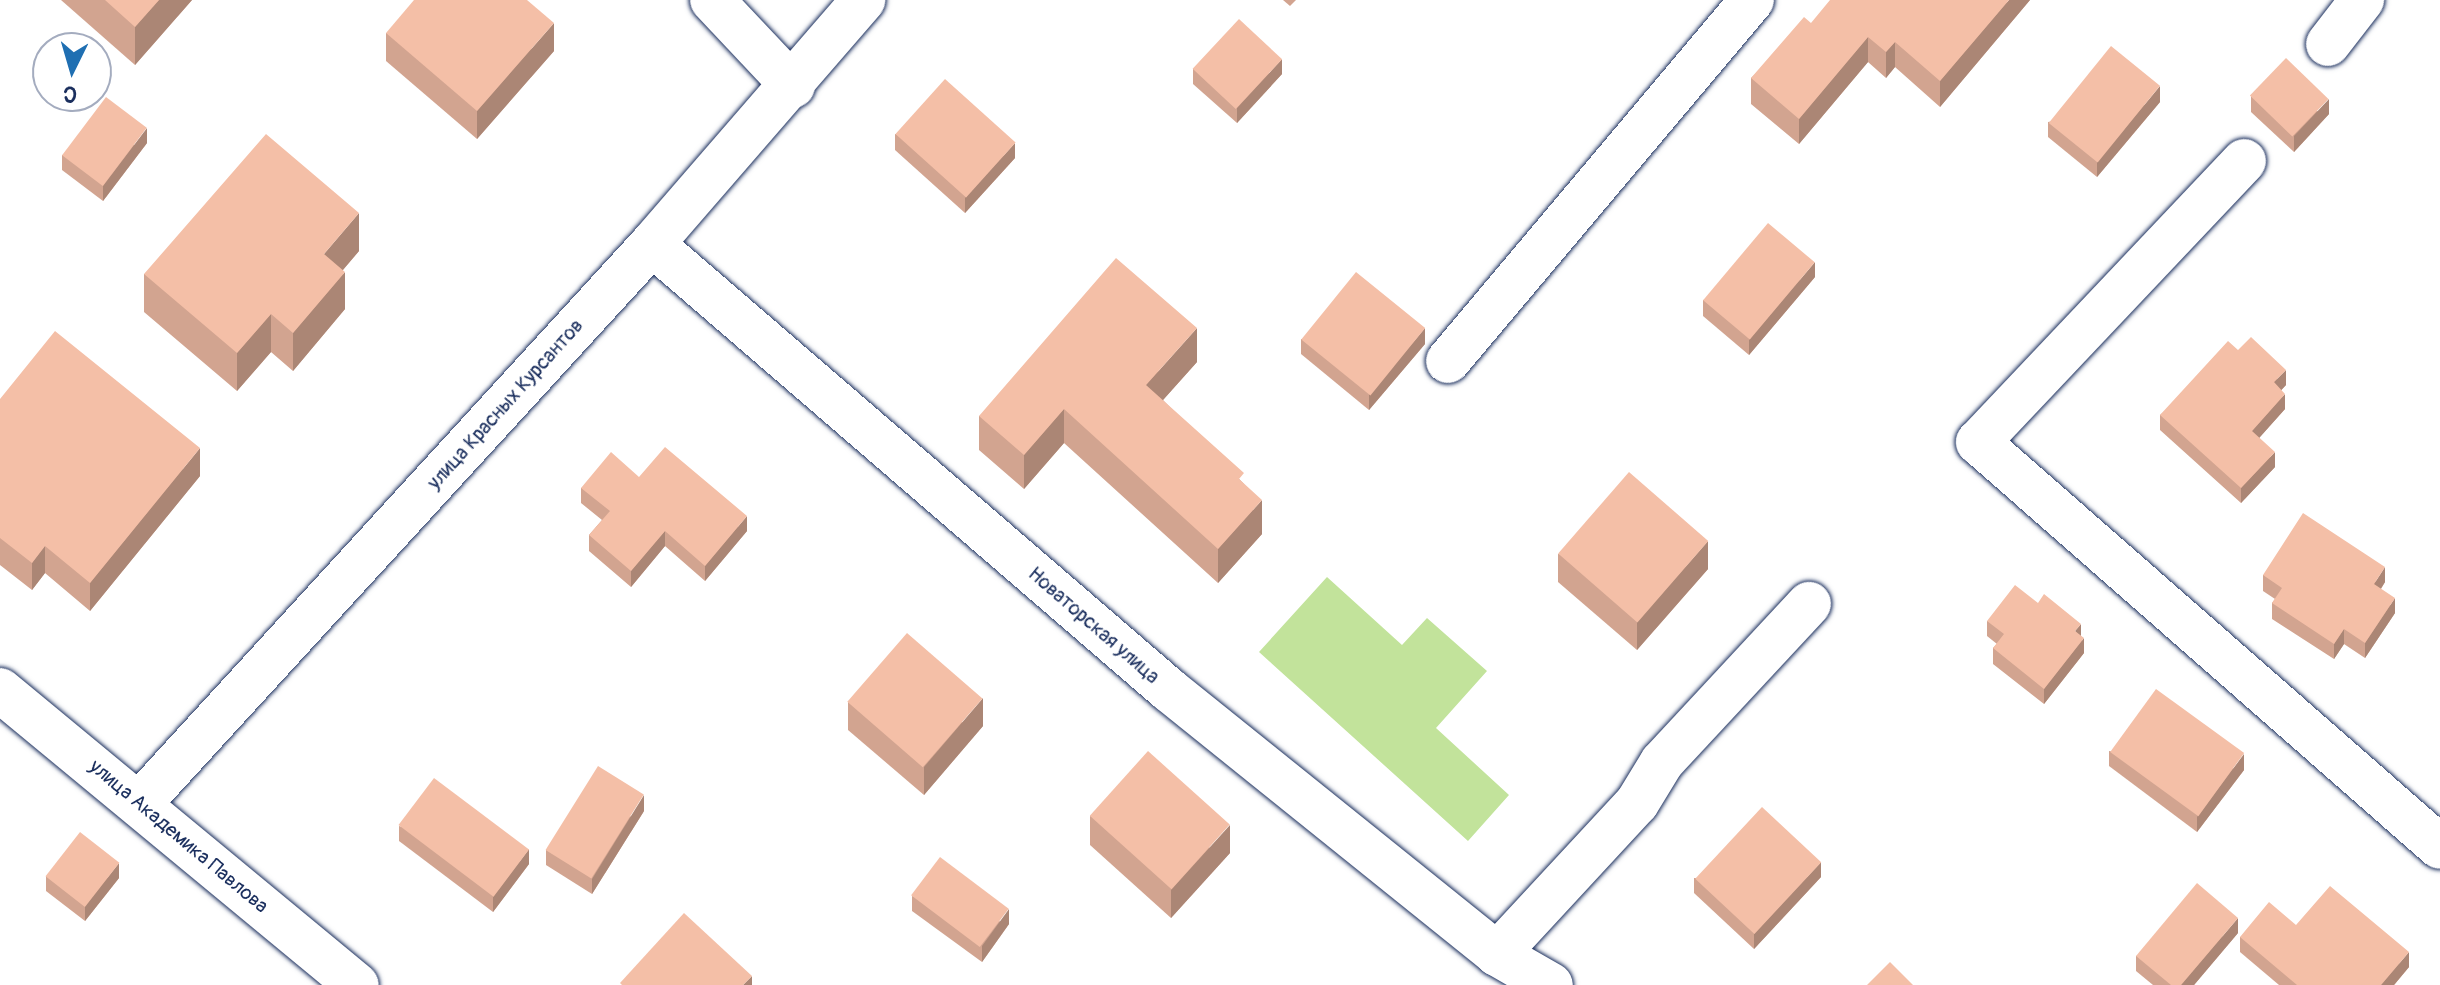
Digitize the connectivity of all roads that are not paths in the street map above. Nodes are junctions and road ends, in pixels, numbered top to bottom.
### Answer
1 (712, 0) edge
2 (863, 0) edge
3 (1752, 0) edge
4 (2362, 0) edge
5 (2328, 44) dead end
6 (793, 86) junction
7 (2244, 161) dead end
8 (652, 244) junction
9 (1448, 361) dead end
10 (1809, 604) dead end
11 (0, 690) edge
12 (140, 803) junction
13 (2440, 847) edge
14 (1497, 954) junction
15 (357, 985) edge
16 (1551, 985) edge

1 - 6 street
2 - 6 street, улица Красных Курсантов
3 - 9 street
4 - 5 street
6 - 8 street, улица Красных Курсантов
7 - 13 street
8 - 12 street, улица Красных Курсантов
8 - 14 street, Новаторская улица
10 - 14 street
11 - 12 street, улица Академика Павлова
12 - 15 street, улица Академика Павлова
14 - 16 street, Новаторская улица

